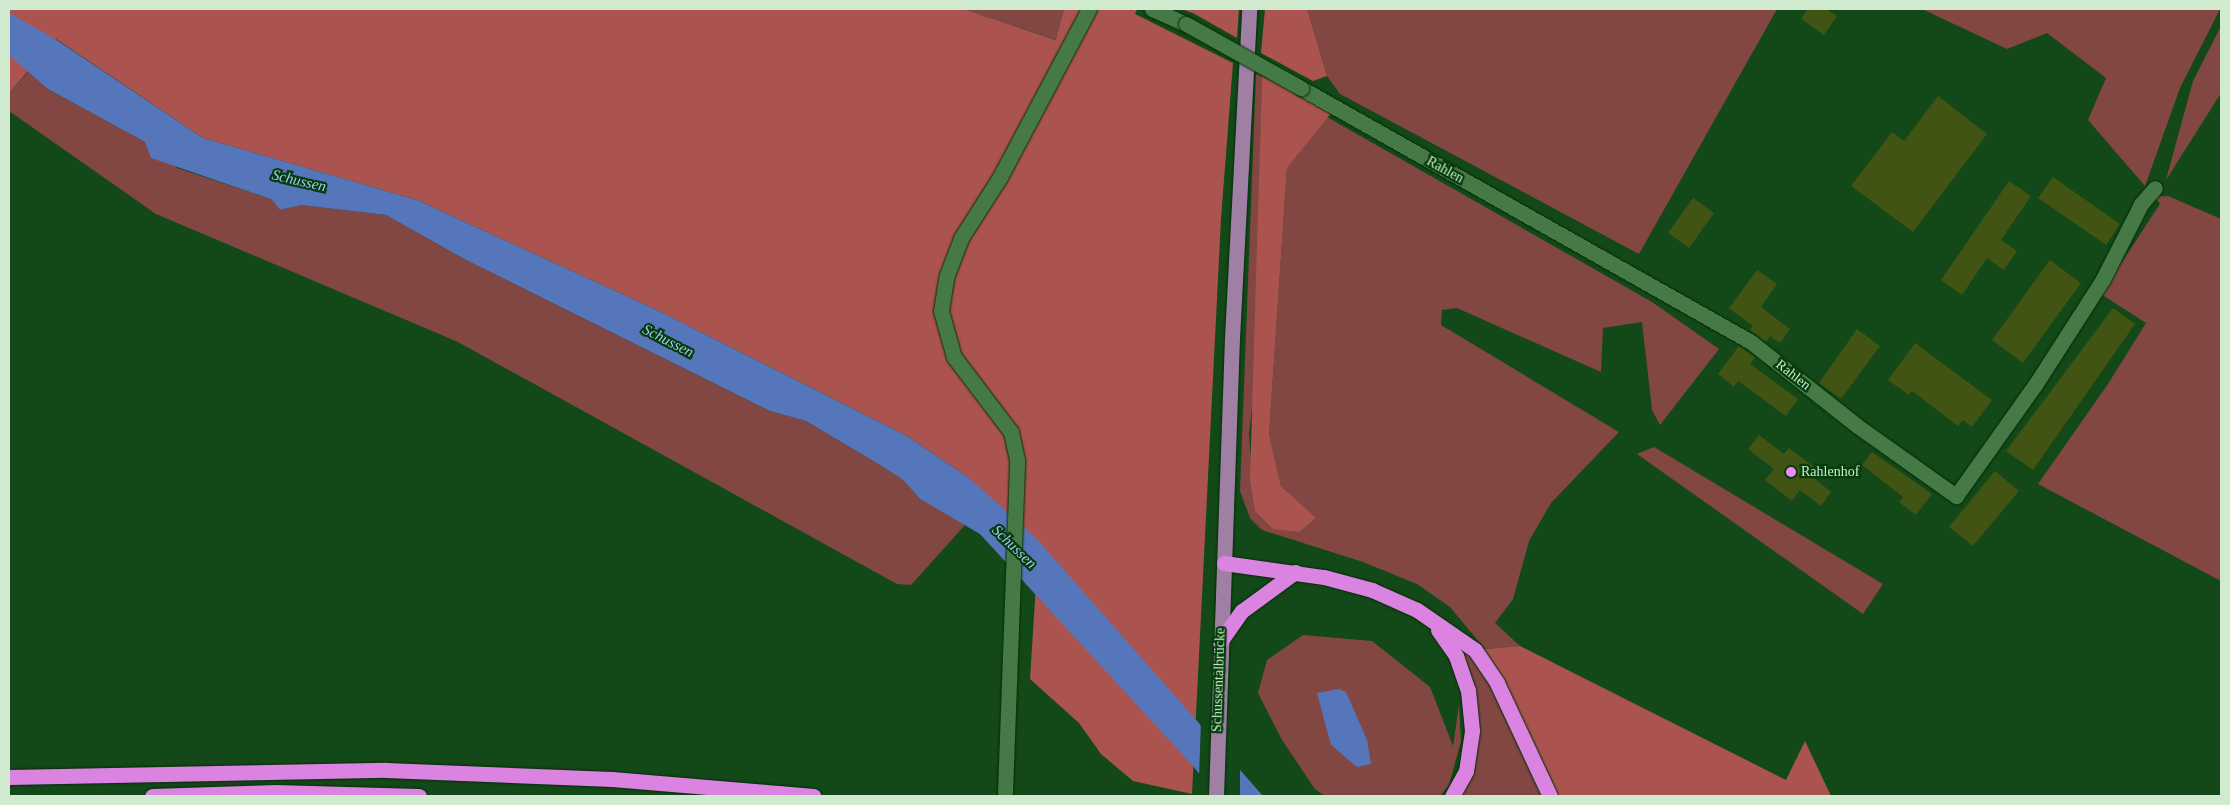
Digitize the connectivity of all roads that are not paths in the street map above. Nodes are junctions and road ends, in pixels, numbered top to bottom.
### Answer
1 (1089, 9) edge
2 (1152, 9) edge
3 (1250, 9) edge
4 (2156, 188) dead end
5 (1224, 563) junction
6 (1295, 572) junction
7 (1432, 621) junction
8 (1220, 642) junction
9 (9, 777) edge
10 (1005, 792) dead end
11 (152, 796) edge
12 (419, 796) edge
13 (812, 796) edge
14 (1216, 796) edge
15 (1452, 796) edge
16 (1550, 796) edge

1 - 10 street
2 - 4 street, Rahlen, bridge
3 - 5 main road, Schussentalbrücke
5 - 6 highway
5 - 8 main road, Schussentalbrücke
6 - 7 highway
6 - 8 highway
7 - 15 highway
7 - 16 highway
8 - 14 main road, Schussentalbrücke
9 - 13 highway
11 - 12 highway

